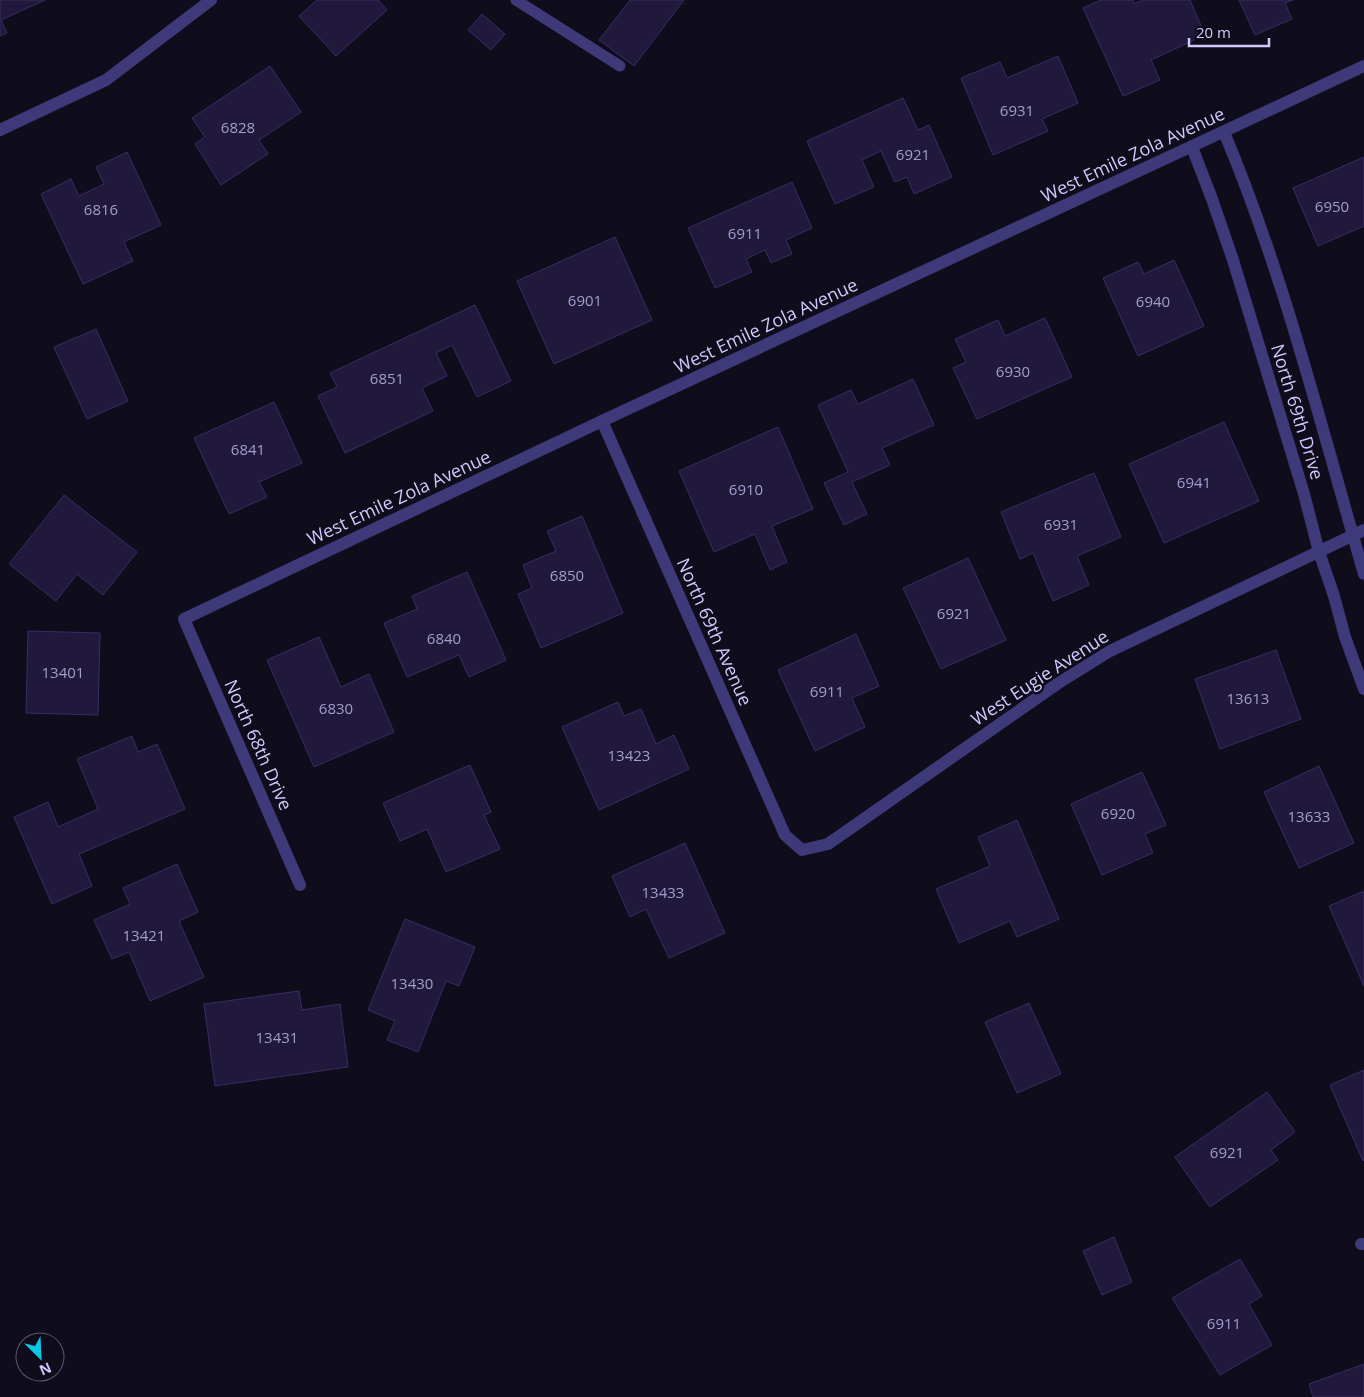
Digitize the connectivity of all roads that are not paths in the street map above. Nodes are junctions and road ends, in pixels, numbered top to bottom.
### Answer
1 (211, 0) edge
2 (516, 0) edge
3 (620, 66) dead end
4 (1364, 66) edge
5 (0, 130) edge
6 (1224, 132) junction
7 (1192, 147) junction
8 (602, 421) junction
9 (1358, 532) edge
10 (1319, 552) junction
11 (1364, 574) edge
12 (184, 619) joint
13 (1364, 689) edge
14 (802, 850) joint
15 (300, 884) dead end

1 - 5 street
2 - 3 lane
4 - 6 street, West Emile Zola Avenue
6 - 7 street, West Emile Zola Avenue
6 - 9 street, North 69th Drive
7 - 8 street, West Emile Zola Avenue
7 - 10 street, North 69th Drive
8 - 12 street, West Emile Zola Avenue
8 - 14 street, North 69th Avenue
9 - 10 street, West Eugie Avenue
9 - 11 street, North 69th Drive
10 - 13 street, North 69th Drive
10 - 14 street, West Eugie Avenue
12 - 15 street, North 68th Drive

